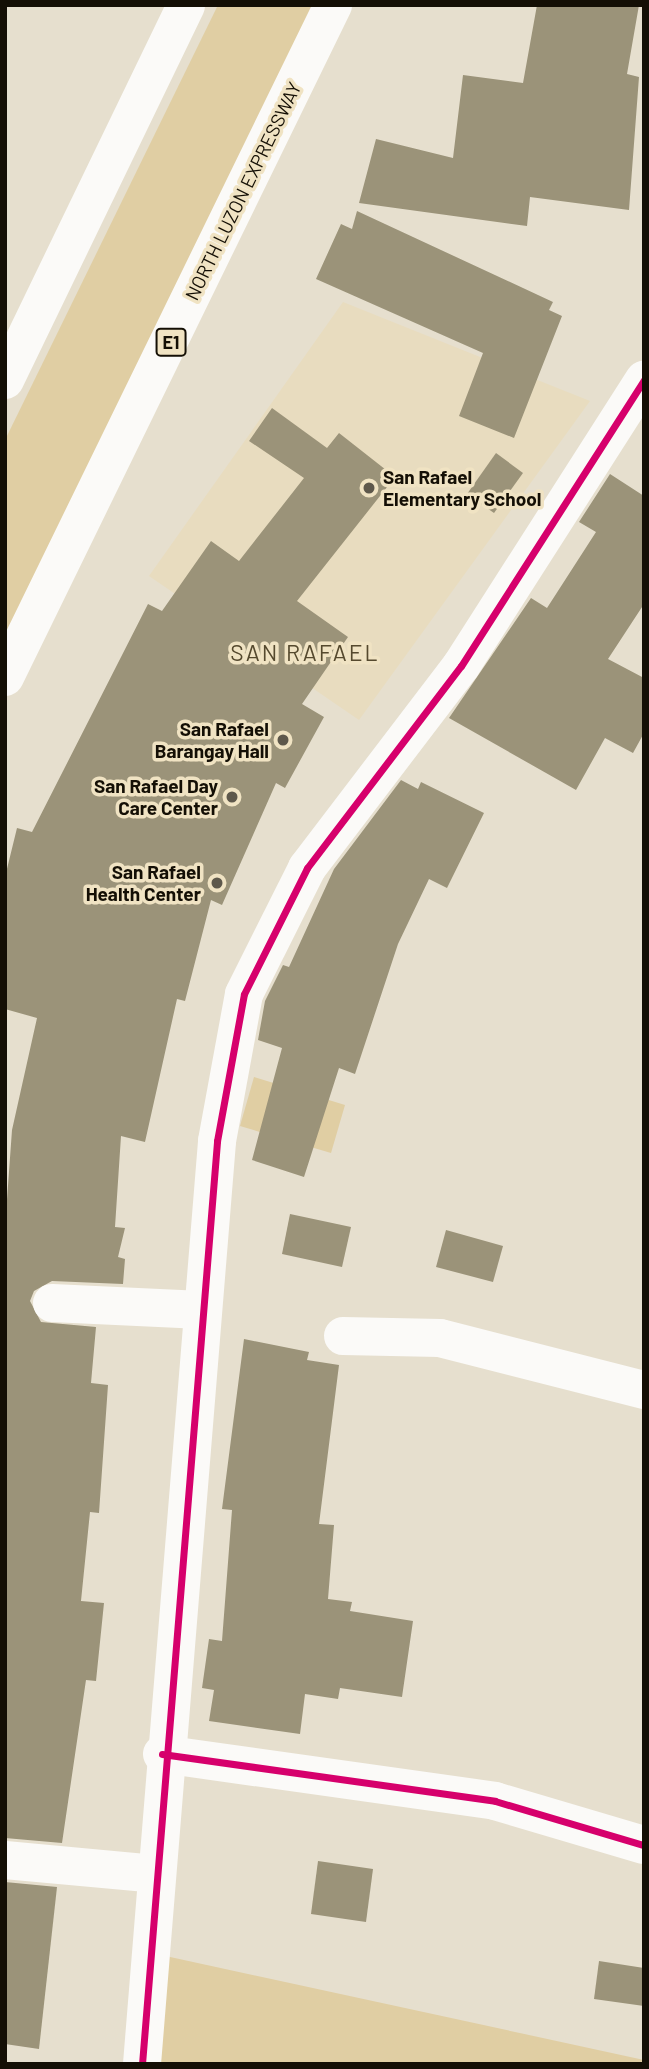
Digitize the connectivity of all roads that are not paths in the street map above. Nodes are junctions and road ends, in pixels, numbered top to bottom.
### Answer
1 (186, 5) edge
2 (333, 5) edge
3 (5, 380) edge
4 (644, 380) edge
5 (5, 677) edge
6 (52, 1303) dead end
7 (202, 1310) junction
8 (343, 1336) dead end
9 (644, 1390) edge
10 (162, 1754) junction
11 (644, 1845) edge
12 (5, 1860) edge
13 (155, 1874) junction
14 (138, 2063) edge

1 - 3 main road
2 - 5 main road, NORTH LUZON EXPRESSWAY / E1
4 - 7 main road
6 - 7 main road
7 - 10 main road
8 - 9 main road
10 - 11 main road
10 - 13 main road
12 - 13 main road
13 - 14 main road

